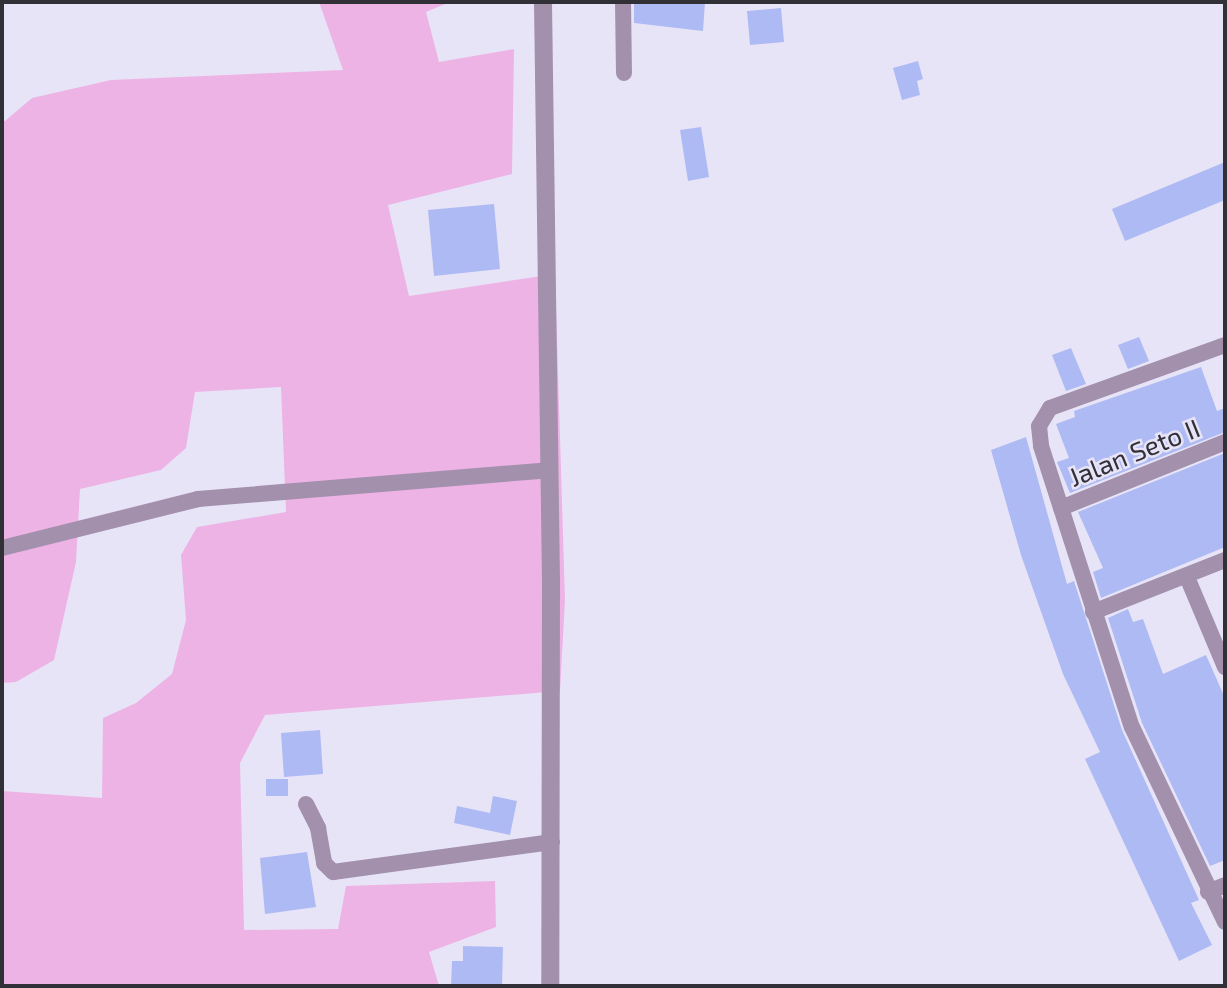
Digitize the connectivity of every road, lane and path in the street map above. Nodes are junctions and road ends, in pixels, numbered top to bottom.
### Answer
1 (543, 2) edge
2 (623, 2) edge
3 (624, 73) dead end
4 (1225, 345) edge
5 (1225, 442) edge
6 (549, 470) junction
7 (1061, 508) junction
8 (2, 548) edge
9 (1225, 561) edge
10 (1187, 577) junction
11 (1093, 612) junction
12 (1225, 667) edge
13 (306, 804) dead end
14 (552, 842) junction
15 (1225, 885) edge
16 (1208, 892) junction
17 (1225, 922) edge
18 (550, 986) edge

1 - 6 street
2 - 3 street
4 - 7 street
5 - 7 street, Jalan Seto II
6 - 8 street
6 - 14 street
7 - 11 street
9 - 10 street
10 - 11 street
10 - 12 street
11 - 16 street
13 - 14 street
14 - 18 street
15 - 16 street
16 - 17 street

